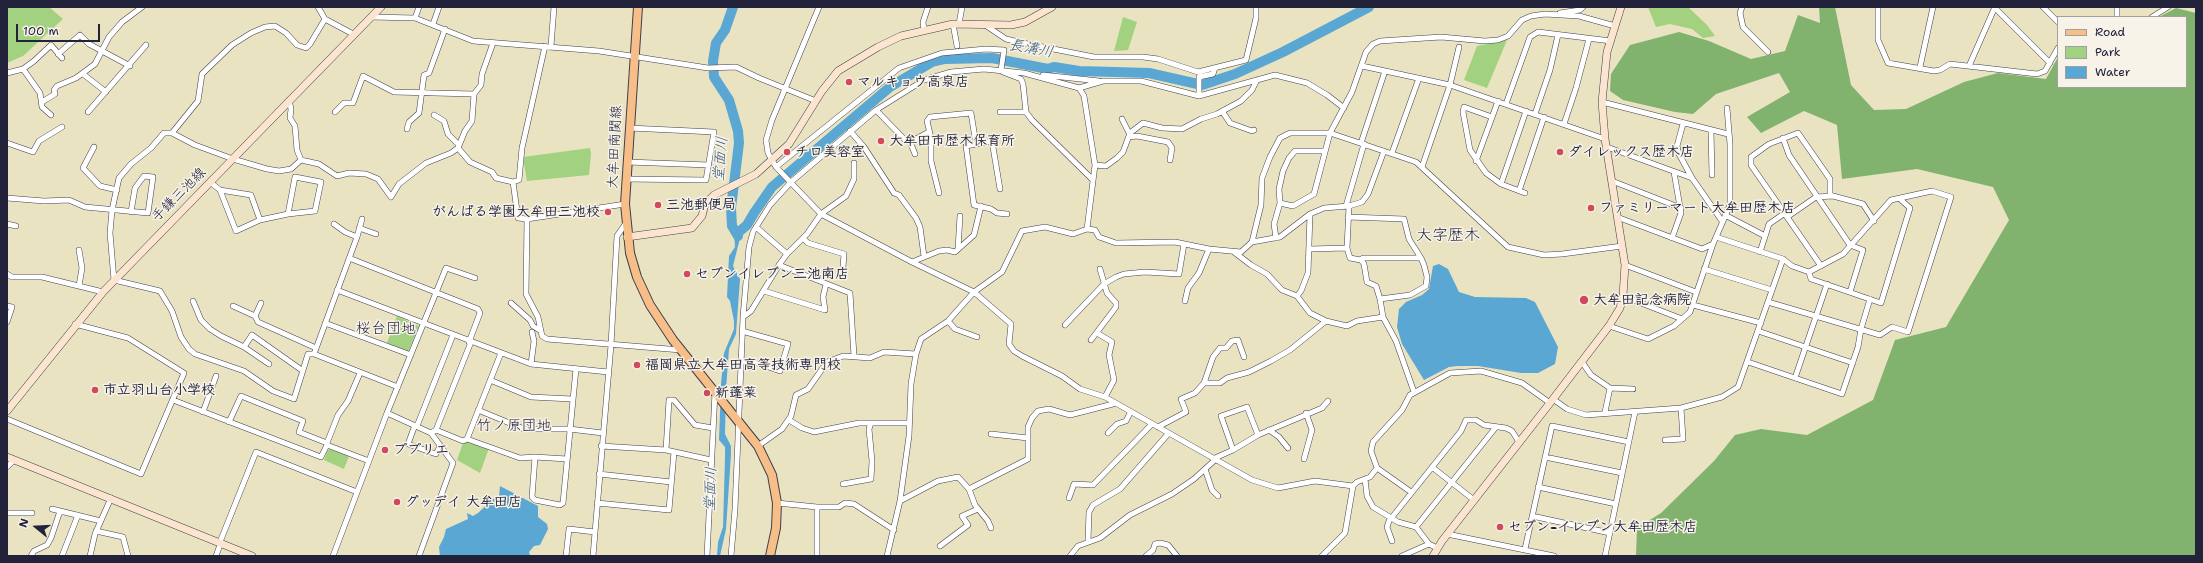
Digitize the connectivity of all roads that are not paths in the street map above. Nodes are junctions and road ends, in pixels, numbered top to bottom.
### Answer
1 (142, 7) edge
2 (318, 7) edge
3 (381, 7) edge
4 (419, 7) edge
5 (439, 7) edge
6 (554, 7) edge
7 (638, 7) edge
8 (819, 7) edge
9 (928, 7) edge
10 (962, 7) edge
11 (1052, 7) edge
12 (1256, 7) edge
13 (1621, 7) edge
14 (1742, 7) edge
15 (1878, 7) edge
16 (1933, 7) edge
17 (1995, 7) edge
18 (2043, 7) edge
19 (2168, 7) edge
20 (1581, 8) edge
21 (1546, 14) junction
22 (2154, 16) edge
23 (371, 17) junction
24 (415, 18) junction
25 (325, 20) junction
26 (2057, 21) edge
27 (433, 24) junction
28 (956, 24) junction
29 (985, 25) junction
30 (1615, 26) junction
31 (445, 29) junction
32 (924, 30) junction
33 (353, 34) junction
34 (1558, 35) junction
35 (1588, 39) junction
36 (1611, 41) junction
37 (493, 43) junction
38 (146, 45) dead end
39 (545, 46) junction
40 (551, 46) junction
41 (957, 46) dead end
42 (1459, 47) dead end
43 (2057, 50) edge
44 (101, 52) junction
45 (1768, 52) dead end
46 (634, 55) junction
47 (2050, 63) junction
48 (130, 66) junction
49 (1362, 66) junction
50 (1969, 66) junction
51 (1920, 67) junction
52 (1215, 68) junction
53 (23, 69) junction
54 (1001, 70) junction
55 (1386, 71) junction
56 (7, 73) edge
57 (1024, 73) junction
58 (83, 74) junction
59 (1419, 78) junction
60 (1257, 80) junction
61 (1103, 81) junction
62 (1450, 85) junction
63 (1079, 88) junction
64 (786, 89) junction
65 (106, 92) junction
66 (422, 94) junction
67 (474, 94) junction
68 (1199, 94) junction
69 (289, 100) junction
70 (816, 101) junction
71 (1498, 101) junction
72 (42, 102) junction
73 (1602, 102) junction
74 (1506, 104) junction
75 (1344, 108) junction
76 (1727, 108) dead end
77 (876, 110) junction
78 (1222, 111) junction
79 (1526, 111) junction
80 (88, 112) dead end
81 (336, 112) dead end
82 (1000, 112) dead end
83 (1026, 112) junction
84 (1535, 114) junction
85 (51, 115) dead end
86 (434, 115) dead end
87 (1492, 117) junction
88 (1544, 117) junction
89 (1122, 119) dead end
90 (1564, 124) junction
91 (1684, 124) junction
92 (62, 127) dead end
93 (629, 128) junction
94 (407, 129) dead end
95 (1254, 130) dead end
96 (850, 131) junction
97 (1711, 131) junction
98 (929, 132) junction
99 (172, 133) junction
100 (1330, 133) junction
101 (1728, 134) junction
102 (1130, 136) junction
103 (1783, 138) junction
104 (1605, 139) junction
105 (910, 142) junction
106 (7, 143) edge
107 (976, 144) junction
108 (1363, 144) junction
109 (459, 146) junction
110 (1607, 147) junction
111 (94, 148) dead end
112 (1325, 151) junction
113 (1384, 151) junction
114 (1392, 153) junction
115 (915, 154) dead end
116 (772, 158) junction
117 (233, 159) junction
118 (300, 160) junction
119 (1170, 160) dead end
120 (1476, 161) junction
121 (627, 162) junction
122 (854, 163) dead end
123 (709, 165) junction
124 (1095, 165) junction
125 (1422, 166) junction
126 (776, 167) junction
127 (1674, 172) junction
128 (1712, 176) dead end
129 (1692, 178) junction
130 (626, 179) junction
131 (1093, 180) junction
132 (1612, 181) junction
133 (210, 182) junction
134 (513, 182) junction
135 (791, 182) junction
136 (1501, 184) junction
137 (1000, 189) dead end
138 (117, 190) junction
139 (220, 190) junction
140 (1519, 191) junction
141 (939, 193) dead end
142 (1525, 193) dead end
143 (1830, 196) junction
144 (1816, 197) junction
145 (7, 198) edge
146 (1900, 199) junction
147 (1280, 203) junction
148 (625, 204) junction
149 (981, 206) junction
150 (1347, 206) junction
151 (1681, 208) junction
152 (112, 210) junction
153 (131, 212) junction
154 (288, 214) junction
155 (821, 214) junction
156 (1008, 214) dead end
157 (1310, 214) junction
158 (1725, 215) junction
159 (1786, 215) junction
160 (960, 216) dead end
161 (1348, 217) junction
162 (1617, 217) junction
163 (362, 219) dead end
164 (260, 220) junction
165 (527, 220) junction
166 (1874, 220) junction
167 (1722, 221) junction
168 (626, 223) junction
169 (7, 224) edge
170 (334, 224) dead end
171 (16, 226) dead end
172 (756, 227) junction
173 (359, 228) junction
174 (1087, 229) junction
175 (376, 234) dead end
176 (357, 236) junction
177 (1765, 236) junction
178 (627, 237) junction
179 (1716, 237) junction
180 (803, 238) junction
181 (1276, 238) junction
182 (1672, 238) junction
183 (1252, 242) junction
184 (1184, 244) junction
185 (1713, 244) junction
186 (1850, 245) junction
187 (1622, 246) junction
188 (1348, 248) junction
189 (958, 249) junction
190 (1209, 249) junction
191 (1310, 249) junction
192 (79, 250) dead end
193 (1232, 251) junction
194 (1760, 252) junction
195 (787, 254) junction
196 (924, 256) junction
197 (349, 258) junction
198 (1421, 258) junction
199 (1783, 259) junction
200 (1361, 260) junction
201 (912, 262) junction
202 (779, 265) junction
203 (1625, 265) junction
204 (1821, 266) junction
205 (842, 267) dead end
206 (1100, 269) dead end
207 (1704, 269) junction
208 (1809, 272) junction
209 (7, 274) edge
210 (475, 278) dead end
211 (114, 280) junction
212 (826, 284) junction
213 (1104, 284) junction
214 (1826, 284) junction
215 (79, 286) junction
216 (338, 290) junction
217 (1772, 290) junction
218 (764, 291) junction
219 (103, 292) junction
220 (974, 292) junction
221 (1696, 292) junction
222 (1850, 292) junction
223 (435, 293) junction
224 (1297, 296) junction
225 (1623, 296) junction
226 (1380, 299) junction
227 (1870, 299) junction
228 (1185, 300) dead end
229 (193, 301) dead end
230 (1768, 302) junction
231 (261, 303) dead end
232 (511, 304) dead end
233 (1693, 305) junction
234 (7, 306) edge
235 (233, 306) dead end
236 (1816, 315) junction
237 (255, 316) junction
238 (1383, 317) junction
239 (743, 318) junction
240 (1682, 319) junction
241 (948, 321) junction
242 (1326, 321) junction
243 (7, 322) edge
244 (325, 323) junction
245 (423, 323) junction
246 (1761, 323) junction
247 (75, 324) junction
248 (1065, 325) dead end
249 (1609, 326) junction
250 (1860, 329) junction
251 (1758, 330) junction
252 (541, 331) junction
253 (742, 331) junction
254 (532, 332) dead end
255 (1097, 333) junction
256 (453, 335) junction
257 (977, 337) dead end
258 (1091, 340) dead end
259 (470, 342) junction
260 (611, 346) junction
261 (244, 347) junction
262 (1806, 347) junction
263 (316, 348) junction
264 (682, 350) junction
265 (501, 353) junction
266 (314, 354) junction
267 (916, 354) junction
268 (410, 355) junction
269 (854, 356) junction
270 (1244, 357) dead end
271 (741, 361) junction
272 (1582, 362) junction
273 (1748, 362) junction
274 (1853, 363) junction
275 (269, 364) dead end
276 (531, 364) junction
277 (576, 369) junction
278 (303, 371) junction
279 (360, 372) junction
280 (608, 372) junction
281 (216, 376) dead end
282 (1795, 378) junction
283 (490, 380) junction
284 (1204, 383) junction
285 (398, 387) junction
286 (1610, 388) junction
287 (1633, 389) dead end
288 (716, 391) junction
289 (1414, 392) junction
290 (1105, 398) junction
291 (572, 399) junction
292 (173, 400) junction
293 (1328, 401) dead end
294 (1552, 401) junction
295 (1113, 404) junction
296 (1681, 408) junction
297 (478, 410) junction
298 (7, 411) edge
299 (203, 412) junction
300 (1604, 412) junction
301 (1635, 412) junction
302 (387, 413) junction
303 (1130, 413) junction
304 (1306, 413) junction
305 (7, 419) edge
306 (738, 419) junction
307 (789, 420) junction
308 (229, 422) junction
309 (871, 423) junction
310 (909, 423) junction
311 (1152, 424) junction
312 (416, 425) junction
313 (1158, 427) junction
314 (1496, 427) junction
315 (713, 428) junction
316 (569, 429) junction
317 (1269, 430) junction
318 (434, 431) junction
319 (603, 433) junction
320 (1108, 433) dead end
321 (991, 434) dead end
322 (1168, 434) junction
323 (1258, 435) junction
324 (1028, 438) junction
325 (467, 439) junction
326 (1665, 440) dead end
327 (1519, 442) junction
328 (1629, 442) junction
329 (327, 444) junction
330 (440, 446) junction
331 (602, 446) junction
332 (758, 446) junction
333 (1288, 448) dead end
334 (666, 450) junction
335 (1233, 450) junction
336 (674, 452) junction
337 (7, 457) edge
338 (535, 457) junction
339 (1545, 457) junction
340 (1215, 458) junction
341 (567, 459) junction
342 (1304, 459) dead end
343 (14, 460) junction
344 (711, 460) junction
345 (369, 461) junction
346 (7, 467) edge
347 (1432, 467) junction
348 (1377, 468) junction
349 (1204, 469) junction
350 (1622, 473) junction
351 (600, 474) junction
352 (1365, 479) junction
353 (671, 482) junction
354 (1452, 483) junction
355 (843, 484) dead end
356 (1353, 486) junction
357 (1538, 487) junction
358 (969, 489) junction
359 (357, 492) junction
360 (1411, 492) junction
361 (1218, 496) dead end
362 (111, 498) junction
363 (1069, 498) dead end
364 (1474, 500) junction
365 (900, 501) junction
366 (597, 503) junction
367 (777, 503) junction
368 (1616, 504) junction
369 (817, 507) junction
370 (52, 509) dead end
371 (978, 509) junction
372 (60, 511) junction
373 (7, 513) edge
374 (32, 513) dead end
375 (78, 515) junction
376 (1532, 516) junction
377 (1391, 518) junction
378 (101, 521) junction
379 (1416, 527) junction
380 (992, 528) dead end
381 (894, 530) junction
382 (96, 531) junction
383 (595, 532) junction
384 (1610, 533) junction
385 (1447, 534) junction
386 (1088, 541) junction
387 (1392, 541) dead end
388 (221, 542) junction
389 (1429, 544) junction
390 (940, 546) dead end
391 (1437, 548) junction
392 (1525, 550) junction
393 (30, 556) edge
394 (62, 556) edge
395 (90, 556) edge
396 (128, 556) edge
397 (216, 556) edge
398 (252, 556) edge
399 (333, 556) edge
400 (419, 556) edge
401 (566, 556) edge
402 (593, 556) edge
403 (707, 556) edge
404 (731, 556) edge
405 (770, 556) edge
406 (817, 556) edge
407 (887, 556) edge
408 (1070, 556) edge
409 (1146, 556) edge
410 (1177, 556) edge
411 (1322, 556) edge
412 (1402, 556) edge
413 (1433, 556) edge
414 (1554, 556) edge
415 (1605, 556) edge

1 - 44 street
2 - 25 street
3 - 23 street, 手鎌三池線
4 - 24 street
5 - 27 street
6 - 40 street
7 - 46 main road, 大牟田南関線
8 - 64 street
9 - 32 street
10 - 28 street
11 - 29 street
12 - 52 street
13 - 30 street
14 - 45 street
15 - 51 street
16 - 51 street
17 - 47 street
17 - 50 street
18 - 26 street
19 - 22 street
20 - 21 street
21 - 30 street
21 - 49 street
23 - 24 street
23 - 33 street, 手鎌三池線
24 - 27 street
25 - 33 street
25 - 99 street
27 - 31 street
28 - 29 street
28 - 32 street
28 - 41 street
29 - 52 street
30 - 36 street
31 - 37 street
31 - 66 street
32 - 70 street
33 - 69 street, 手鎌三池線
34 - 35 street
34 - 74 street
34 - 84 street
35 - 36 street
35 - 90 street
36 - 73 street
37 - 39 street
37 - 67 street
38 - 48 street
39 - 40 street
39 - 134 street
40 - 46 street
42 - 62 street
43 - 47 street
44 - 48 street
44 - 53 street
44 - 58 street
46 - 64 street
46 - 93 main road, 大牟田南関線
47 - 50 street
48 - 65 street
49 - 55 street
49 - 75 street
50 - 51 street
52 - 68 street
53 - 56 street
53 - 72 street
54 - 57 street
54 - 77 street
54 - 83 street
54 - 126 street
55 - 59 street
55 - 108 street
57 - 61 street
57 - 63 street
58 - 65 street
58 - 72 street
59 - 62 street
59 - 114 street
60 - 68 street
60 - 75 street
60 - 78 street
61 - 63 street
61 - 68 street
62 - 71 street
62 - 125 street
63 - 124 street
64 - 70 street
64 - 116 street
65 - 80 street
66 - 67 street
66 - 81 street
66 - 94 street
67 - 109 street
69 - 117 street, 手鎌三池線
69 - 118 street
70 - 116 street
71 - 74 street
71 - 87 street
72 - 85 street
73 - 91 street
73 - 104 street
74 - 79 street
75 - 100 street
76 - 101 street
77 - 96 street
77 - 105 street
78 - 95 street
78 - 102 street
79 - 84 street
79 - 136 street
82 - 83 street
83 - 131 street
84 - 88 street
86 - 109 street
87 - 120 street
87 - 120 street
88 - 90 street
88 - 140 street
89 - 102 street
90 - 104 street
91 - 97 street
91 - 129 street
92 - 106 street
93 - 121 main road, 大牟田南関線
93 - 123 street
96 - 135 street
96 - 196 street
97 - 101 street
97 - 128 street
98 - 105 street
98 - 107 street
98 - 141 street
99 - 117 street
99 - 138 street
100 - 108 street
100 - 112 street
100 - 183 street
101 - 158 street
102 - 119 street
102 - 124 street
103 - 143 street
103 - 144 street
103 - 159 street
104 - 110 street
105 - 115 street
107 - 137 street
107 - 149 street
108 - 113 street
108 - 150 street
109 - 118 street
109 - 134 street
110 - 127 street
110 - 132 street
111 - 138 street
112 - 147 street
112 - 147 street
113 - 114 street
113 - 150 street
114 - 125 street
116 - 126 street
116 - 178 street
117 - 118 street
117 - 133 street, 手鎌三池線
120 - 136 street
121 - 123 street
121 - 130 main road, 大牟田南関線
122 - 155 street
123 - 130 street
124 - 131 street
125 - 187 street
126 - 135 street
127 - 129 street
127 - 151 street
129 - 167 street
130 - 148 main road, 大牟田南関線
131 - 174 street
132 - 151 street
132 - 162 street
133 - 139 street
133 - 211 street, 手鎌三池線
134 - 165 street
135 - 155 street
135 - 172 street
136 - 140 street
138 - 152 street
139 - 164 street
139 - 164 street
140 - 142 street
143 - 144 street
143 - 166 street
144 - 159 street
144 - 186 street
145 - 152 street
146 - 166 street
146 - 227 street
146 - 250 street
147 - 181 street
148 - 165 street
148 - 168 main road, 大牟田南関線
149 - 156 street
149 - 189 street
150 - 157 street
150 - 161 street
151 - 182 street
152 - 153 street
152 - 211 street
153 - 153 street
154 - 154 street
154 - 164 street
155 - 180 street
155 - 201 street
157 - 181 street
157 - 191 street
158 - 167 street
158 - 177 street
159 - 177 street
159 - 204 street
160 - 189 street
161 - 188 street
161 - 198 street
162 - 182 street
162 - 187 street
163 - 173 street
165 - 252 street
166 - 186 street
167 - 179 street
168 - 178 main road, 大牟田南関線
168 - 260 street
169 - 171 street
170 - 176 street
172 - 195 street
172 - 239 street
173 - 175 street
173 - 176 street
174 - 184 street
174 - 220 street
176 - 197 street
177 - 194 street
178 - 264 main road, 大牟田南関線
179 - 185 street
179 - 194 street
180 - 195 street
180 - 205 street
181 - 183 street
182 - 185 street
183 - 193 street
184 - 190 street
184 - 213 street
185 - 207 street
186 - 204 street
186 - 222 street
187 - 203 street
188 - 191 street
188 - 200 street
189 - 196 street
190 - 193 street
190 - 228 street
191 - 224 street
192 - 215 street
193 - 224 street
194 - 199 street
195 - 202 street
196 - 201 street
197 - 216 street
197 - 223 street
198 - 200 street
198 - 226 street
199 - 208 street
199 - 217 street
200 - 226 street
201 - 220 street
202 - 212 street
202 - 218 street
203 - 221 street
203 - 225 street
204 - 208 street
206 - 213 street
207 - 217 street
207 - 221 street
208 - 214 street
209 - 215 street
210 - 223 street
211 - 219 street, 手鎌三池線
211 - 278 street
212 - 218 street
212 - 269 street
213 - 248 street
213 - 255 street
214 - 222 street
214 - 236 street
215 - 219 street
216 - 244 street
216 - 245 street
217 - 230 street
218 - 239 street
219 - 247 street, 手鎌三池線
220 - 241 street
220 - 290 street
221 - 233 street
222 - 227 street
223 - 245 street
223 - 259 street
224 - 242 street
225 - 240 street
225 - 249 street
226 - 238 street
227 - 250 street
229 - 261 street
230 - 236 street
230 - 246 street
231 - 237 street
232 - 252 street
233 - 240 street
233 - 246 street
234 - 243 street
235 - 237 street
236 - 250 street
236 - 262 street
237 - 263 street
238 - 242 street
238 - 289 street
239 - 253 street
240 - 249 street
241 - 257 street
241 - 267 street
242 - 284 street
244 - 263 street
244 - 268 street
245 - 256 street
245 - 268 street
246 - 251 street
247 - 292 street
247 - 298 street, 手鎌三池線
249 - 272 street
250 - 274 street
251 - 262 street
251 - 273 street
252 - 260 street
253 - 271 street
253 - 271 street
254 - 276 street
255 - 258 street
255 - 290 street
256 - 259 street
256 - 312 street
259 - 265 street
259 - 318 street
260 - 264 street
260 - 280 street
261 - 275 street
261 - 278 street
262 - 274 street
262 - 282 street
263 - 266 street
264 - 288 main road, 大牟田南関線
265 - 276 street
265 - 283 street
266 - 278 street
266 - 279 street
267 - 269 street
267 - 310 street
268 - 285 street
269 - 307 street
270 - 284 street
271 - 306 street
272 - 286 street
272 - 294 street
273 - 282 street
273 - 296 street
274 - 282 street
276 - 277 street
277 - 280 street
277 - 291 street
279 - 285 street
279 - 329 street
280 - 319 street
281 - 299 street
283 - 291 street
283 - 297 street
284 - 313 street
285 - 302 street
286 - 287 street
286 - 300 street
288 - 306 main road, 大牟田南関線
288 - 315 street
289 - 294 street
289 - 348 street
290 - 295 street
291 - 316 street
292 - 299 street
292 - 305 street
293 - 304 street
294 - 300 street
294 - 327 street
295 - 303 street
295 - 324 street
296 - 301 street
296 - 326 street
297 - 316 street
297 - 325 street
299 - 308 street
300 - 301 street
301 - 328 street
302 - 312 street
302 - 345 street
303 - 311 street
303 - 320 street
304 - 317 street
304 - 342 street
306 - 332 main road, 大牟田南関線
306 - 404 street
307 - 309 street
307 - 332 street
308 - 329 street
308 - 329 street
309 - 310 street
309 - 355 street
310 - 365 street
311 - 313 street
311 - 363 street
312 - 318 street
312 - 330 street
313 - 322 street
314 - 327 street
314 - 347 street
314 - 354 street
315 - 334 street
315 - 344 street
316 - 319 street
316 - 341 street
317 - 323 street
317 - 333 street
318 - 325 street
318 - 330 street
319 - 331 street
321 - 324 street
322 - 340 street
322 - 386 street
323 - 335 street
323 - 335 street
324 - 358 street
325 - 338 street
327 - 364 street
328 - 339 street
328 - 350 street
329 - 345 street
330 - 400 street
331 - 334 street
331 - 351 street
332 - 367 main road, 大牟田南関線
334 - 336 street
335 - 340 street
336 - 344 street
336 - 353 street
337 - 343 street
338 - 341 street
338 - 341 street
339 - 350 street
339 - 357 street
340 - 349 street
340 - 356 street
343 - 346 street
343 - 362 street
344 - 403 street
345 - 359 street
347 - 354 street
347 - 360 street
348 - 352 street
348 - 360 street
349 - 361 street
349 - 386 street
350 - 368 street
351 - 353 street
351 - 366 street
352 - 356 street
352 - 377 street
353 - 366 street
354 - 364 street
354 - 379 street
356 - 411 street
357 - 368 street
357 - 376 street
358 - 365 street
358 - 371 street
359 - 388 street
359 - 399 street
360 - 377 street
362 - 378 street
362 - 388 street
364 - 385 street
365 - 381 street
366 - 383 street
367 - 369 street
367 - 405 main road, 大牟田南関線
368 - 384 street
369 - 381 street
369 - 406 street
370 - 372 street
371 - 380 street
371 - 390 street
372 - 375 street
372 - 393 street
373 - 374 street
375 - 378 street
375 - 394 street
376 - 384 street
376 - 392 street
377 - 379 street
377 - 387 street
378 - 382 street
379 - 389 street
381 - 407 street
382 - 395 street
382 - 396 street
383 - 401 street
383 - 402 street
384 - 415 street
385 - 391 street
385 - 392 street
386 - 408 street
388 - 397 street
388 - 398 street
389 - 391 street
389 - 412 street
391 - 413 street
392 - 414 street
409 - 410 street

